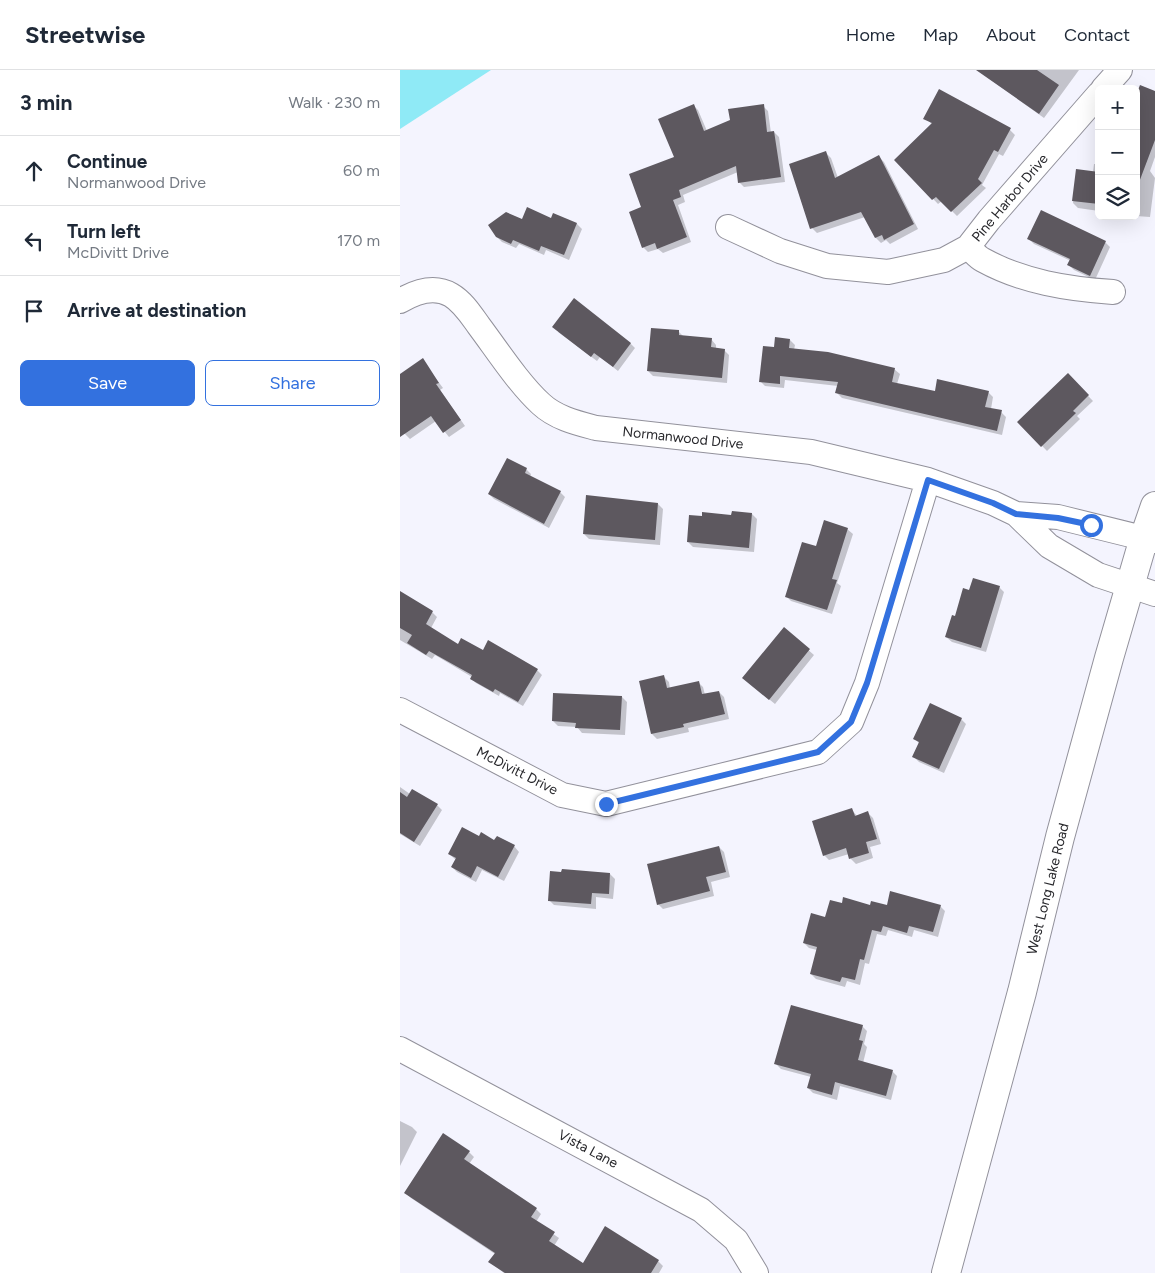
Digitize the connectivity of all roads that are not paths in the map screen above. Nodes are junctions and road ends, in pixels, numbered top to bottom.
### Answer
1 (1120, 70) edge
2 (1107, 85) edge
3 (1095, 99) edge
4 (728, 227) dead end
5 (968, 246) junction
6 (1113, 292) dead end
7 (403, 294) edge
8 (928, 480) junction
9 (1155, 506) edge
10 (1016, 514) junction
11 (1149, 539) edge
12 (1143, 590) edge
13 (400, 710) edge
14 (400, 1048) edge
15 (756, 1273) edge
16 (946, 1273) edge

1 - 2 street
3 - 5 street, Pine Harbor Drive
4 - 5 street, Pine Harbor Drive
5 - 6 street
7 - 8 street, Normanwood Drive
8 - 10 street, Normanwood Drive
8 - 13 street, McDivitt Drive
9 - 11 main road, West Long Lake Road
10 - 11 street, Normanwood Drive
10 - 12 street, Normanwood Drive
11 - 12 main road, West Long Lake Road
12 - 16 main road, West Long Lake Road
14 - 15 street, Vista Lane

